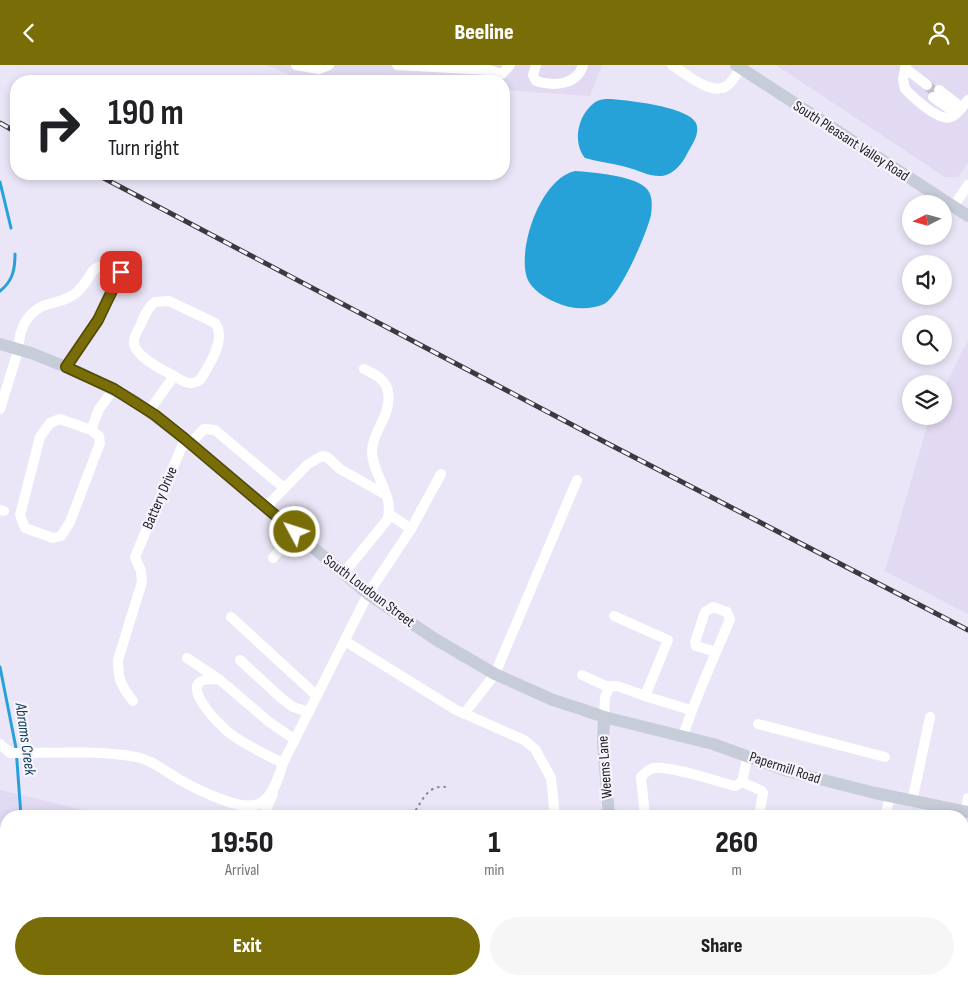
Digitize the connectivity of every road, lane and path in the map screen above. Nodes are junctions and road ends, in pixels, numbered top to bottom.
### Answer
1 (296, 65) edge
2 (329, 65) edge
3 (397, 65) edge
4 (510, 65) edge
5 (536, 65) edge
6 (583, 65) edge
7 (672, 65) edge
8 (739, 66) edge
9 (906, 68) edge
10 (926, 86) tunnel mouth
11 (936, 93) tunnel mouth
12 (961, 108) edge
13 (968, 185) edge
14 (953, 207) junction
15 (968, 216) edge
16 (0, 344) edge
17 (18, 349) junction
18 (66, 367) junction
19 (364, 369) dead end
20 (174, 376) junction
21 (114, 389) junction
22 (0, 409) edge
23 (149, 411) junction
24 (91, 430) junction
25 (188, 441) junction
26 (442, 474) dead end
27 (577, 480) dead end
28 (284, 488) junction
29 (386, 495) junction
30 (266, 507) junction
31 (389, 514) junction
32 (411, 529) junction
33 (295, 532) junction
34 (273, 558) dead end
35 (344, 573) junction
36 (368, 594) junction
37 (614, 616) dead end
38 (231, 617) dead end
39 (345, 641) junction
40 (716, 653) junction
41 (186, 658) dead end
42 (240, 659) dead end
43 (495, 674) junction
44 (582, 675) dead end
45 (220, 680) junction
46 (610, 688) junction
47 (317, 695) junction
48 (645, 696) junction
49 (133, 701) dead end
50 (691, 711) junction
51 (309, 712) junction
52 (464, 714) junction
53 (604, 717) junction
54 (930, 717) dead end
55 (758, 724) dead end
56 (683, 736) junction
57 (295, 740) junction
58 (0, 744) edge
59 (748, 755) junction
60 (885, 757) dead end
61 (283, 763) junction
62 (742, 782) junction
63 (276, 786) junction
64 (450, 788) dead end
65 (890, 797) junction
66 (912, 802) junction
67 (266, 810) edge
68 (416, 810) edge
69 (554, 810) edge
70 (608, 810) edge
71 (644, 810) edge
72 (759, 810) edge
73 (887, 810) edge
74 (933, 810) edge

1 - 2 street
3 - 4 street
5 - 6 street
7 - 8 street
8 - 14 main road, South Pleasant Valley Road
9 - 10 street
9 - 12 street
11 - 12 street
13 - 14 street
14 - 15 main road, South Pleasant Valley Road
16 - 17 main road, South Loudoun Street
17 - 18 main road, South Loudoun Street
17 - 18 street
17 - 22 street
18 - 21 main road, South Loudoun Street
19 - 29 street
20 - 20 street
20 - 23 street
21 - 23 main road, South Loudoun Street
21 - 24 street
23 - 25 main road, South Loudoun Street
24 - 24 street
25 - 28 street
25 - 30 main road, South Loudoun Street
25 - 49 street, Battery Drive
26 - 32 street
27 - 43 street
28 - 29 street
28 - 30 street
29 - 31 street
30 - 33 main road, South Loudoun Street
31 - 32 street
31 - 35 street
32 - 36 street
33 - 34 street
33 - 35 main road, South Loudoun Street
35 - 36 main road, South Loudoun Street
36 - 39 street
36 - 43 main road, South Loudoun Street
37 - 48 street
38 - 47 street
39 - 47 street
39 - 52 street
40 - 40 street
40 - 50 street
41 - 45 street
42 - 51 street
43 - 52 street
43 - 53 main road, South Loudoun Street
44 - 46 street
45 - 57 street
45 - 61 street
46 - 48 street
46 - 53 street
47 - 51 street
48 - 50 street
50 - 56 street
51 - 57 street
52 - 69 street
53 - 56 main road, Papermill Road
53 - 70 main road, Weems Lane
54 - 66 street
55 - 60 street
56 - 59 main road, Papermill Road
57 - 61 street
58 - 63 street
59 - 62 street
59 - 65 main road, Papermill Road
61 - 63 street
62 - 71 street
62 - 72 street
63 - 67 street
64 - 68 path
65 - 66 main road, Papermill Road
65 - 73 street
66 - 74 main road, Papermill Road

